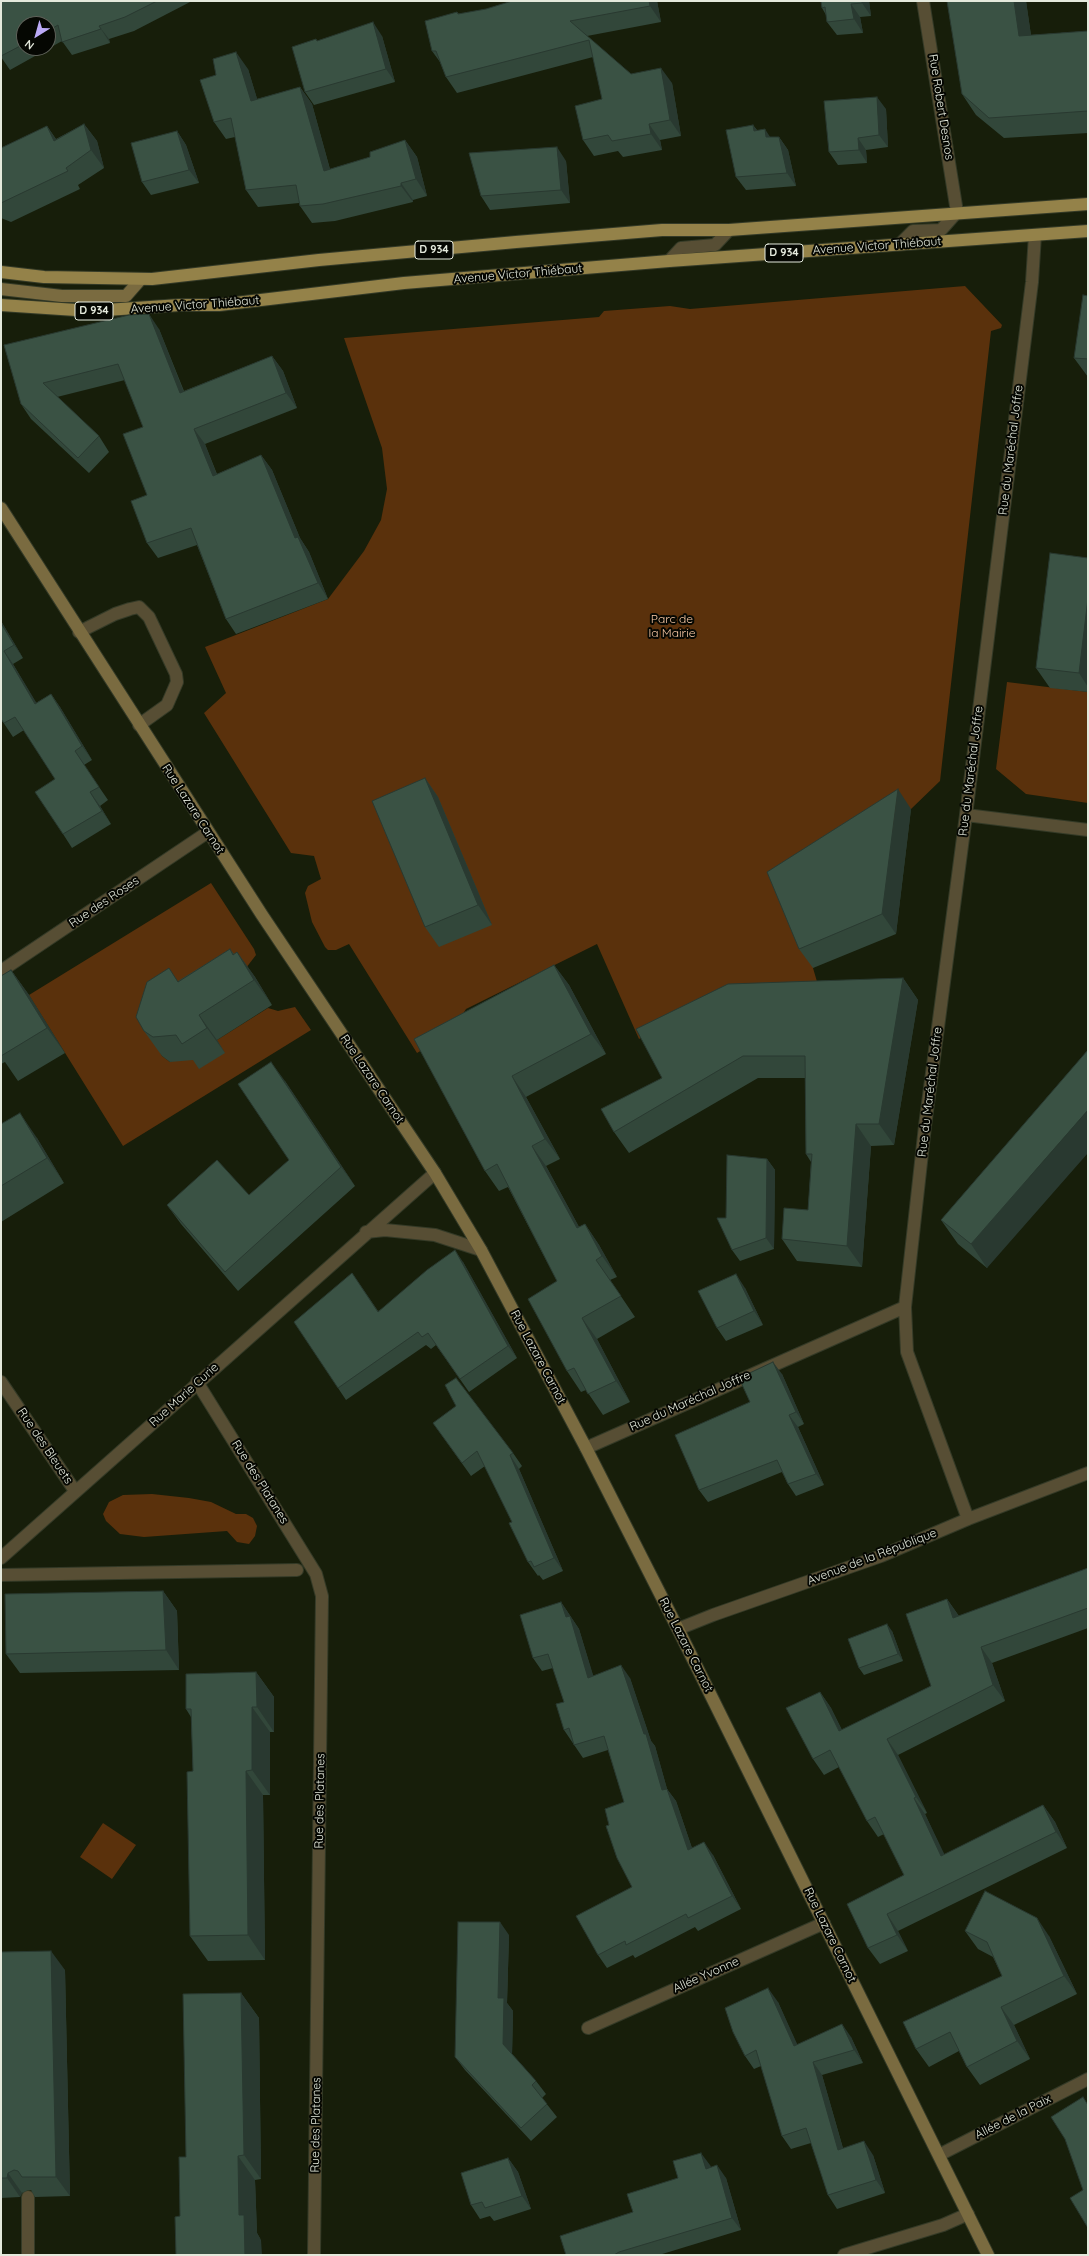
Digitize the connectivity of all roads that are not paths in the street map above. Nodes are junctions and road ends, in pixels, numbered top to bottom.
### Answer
1 (923, 1) edge
2 (1088, 204) edge
3 (957, 212) junction
4 (729, 230) junction
5 (1088, 231) edge
6 (1036, 235) junction
7 (900, 244) junction
8 (669, 261) junction
9 (1, 272) edge
10 (140, 280) junction
11 (1, 289) edge
12 (3, 308) edge
13 (1, 508) edge
14 (79, 632) junction
15 (139, 725) junction
16 (966, 815) junction
17 (1088, 830) edge
18 (208, 832) junction
19 (1, 971) edge
20 (435, 1173) junction
21 (366, 1232) junction
22 (481, 1250) junction
23 (905, 1307) junction
24 (1, 1382) edge
25 (198, 1382) junction
26 (586, 1448) junction
27 (1088, 1473) edge
28 (75, 1491) junction
29 (968, 1519) junction
30 (1, 1558) edge
31 (297, 1570) dead end
32 (1, 1575) edge
33 (678, 1629) junction
34 (824, 1923) junction
35 (588, 2028) dead end
36 (1088, 2079) edge
37 (939, 2155) junction
38 (28, 2197) edge
39 (968, 2214) junction
40 (28, 2255) edge
41 (314, 2255) edge
42 (844, 2255) edge
43 (988, 2255) edge

1 - 3 street, Rue Robert Desnos
2 - 3 main road, D 934
3 - 4 main road, D 934
3 - 7 street
4 - 8 street
4 - 10 main road, D 934
5 - 6 main road, D 934
6 - 7 main road, Avenue Victor Thiébaut / D 934
6 - 16 street, Rue du Maréchal Joffre
7 - 8 main road, Avenue Victor Thiébaut / D 934
8 - 12 main road, Avenue Victor Thiébaut / D 934
9 - 10 main road, D 934
10 - 11 street
13 - 14 street, Rue Lazare Carnot
14 - 15 street, Rue Lazare Carnot
14 - 15 street
15 - 18 street, Rue Lazare Carnot
16 - 17 street
16 - 23 street, Rue du Maréchal Joffre
18 - 19 street, Rue des Roses
18 - 20 street, Rue Lazare Carnot
20 - 21 street, Rue Marie Curie
20 - 22 street, Rue Lazare Carnot
21 - 22 street
21 - 25 street, Rue Marie Curie
22 - 26 street, Rue Lazare Carnot
23 - 26 street, Rue du Maréchal Joffre
23 - 29 street, Rue du Maréchal Joffre
24 - 28 street, Rue des Bleuets
25 - 28 street, Rue Marie Curie
25 - 41 street, Rue des Platanes
26 - 33 street, Rue Lazare Carnot
27 - 29 street, Avenue de la République
28 - 30 street, Rue Marie Curie
29 - 33 street, Avenue de la République
31 - 32 street
33 - 34 street, Rue Lazare Carnot
34 - 35 street, Allée Yvonne
34 - 37 street, Rue Lazare Carnot
36 - 37 street, Allée de la Paix
37 - 39 street, Rue Lazare Carnot
38 - 40 street
39 - 42 street
39 - 43 street, Rue Lazare Carnot

